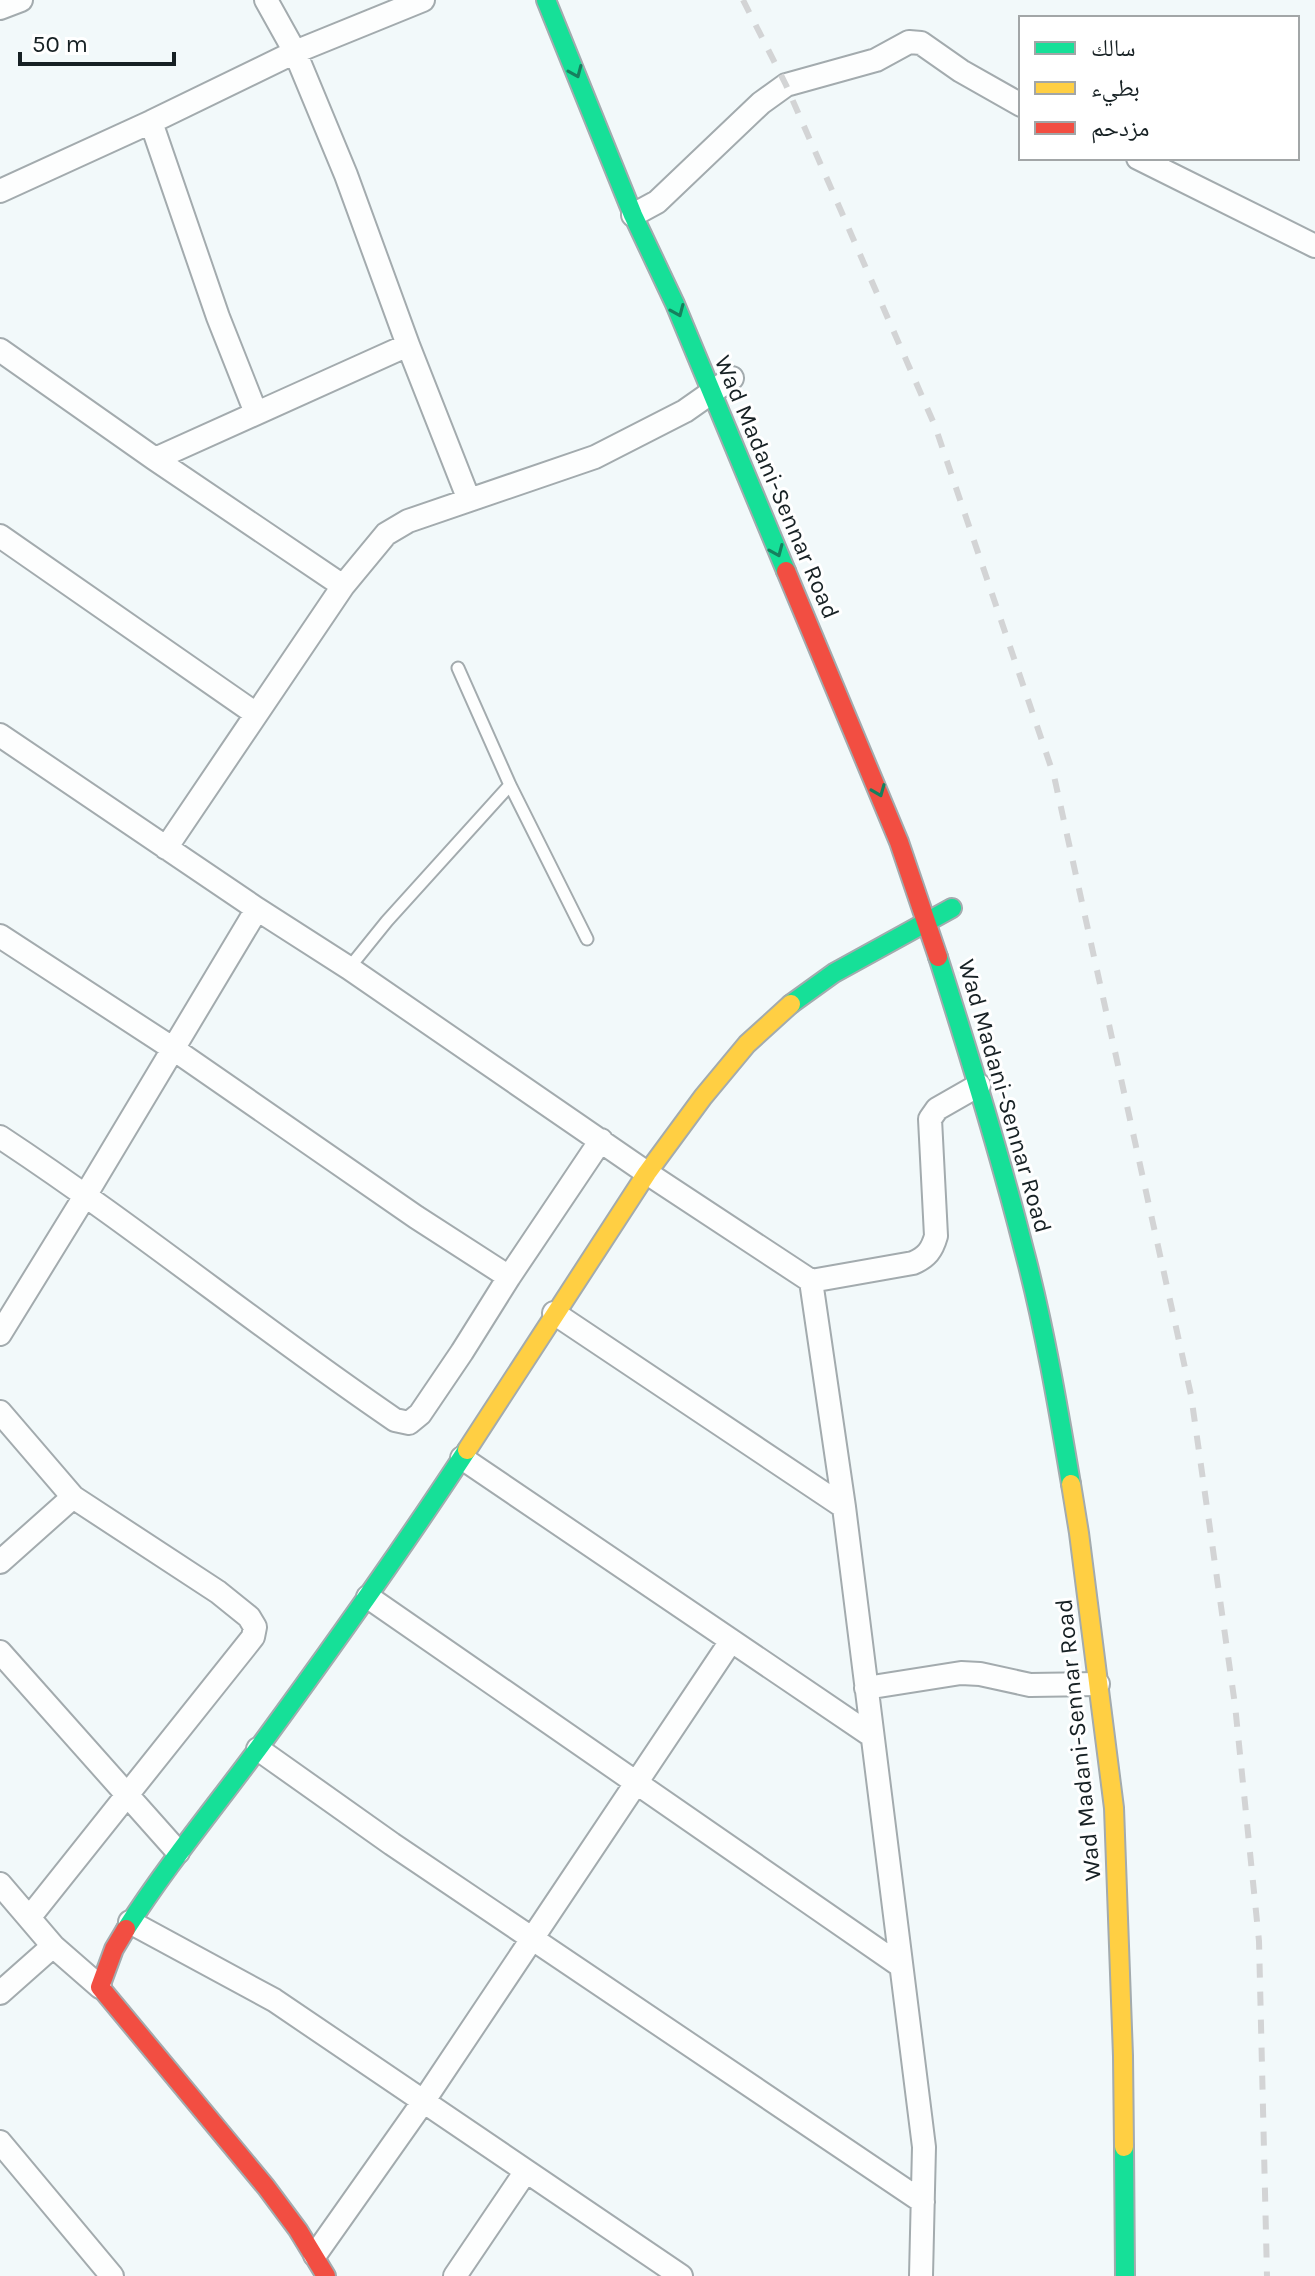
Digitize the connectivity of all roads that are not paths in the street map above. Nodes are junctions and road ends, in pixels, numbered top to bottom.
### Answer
1 (21, 0) edge
2 (266, 0) edge
3 (423, 0) edge
4 (546, 0) edge
5 (0, 8) edge
6 (295, 52) junction
7 (1019, 104) edge
8 (151, 122) junction
9 (1142, 160) edge
10 (0, 191) edge
11 (633, 215) junction
12 (1315, 246) edge
13 (408, 345) junction
14 (0, 350) edge
15 (733, 378) dead end
16 (711, 392) junction
17 (256, 413) junction
18 (155, 459) junction
19 (469, 500) junction
20 (0, 536) edge
21 (343, 586) junction
22 (458, 668) dead end
23 (256, 714) junction
24 (0, 735) edge
25 (510, 785) junction
26 (166, 848) junction
27 (257, 909) junction
28 (952, 909) dead end
29 (927, 921) junction
30 (0, 936) edge
31 (587, 939) dead end
32 (349, 968) junction
33 (172, 1048) junction
34 (979, 1085) junction
35 (0, 1137) edge
36 (601, 1140) junction
37 (647, 1173) junction
38 (85, 1196) junction
39 (509, 1277) junction
40 (811, 1281) junction
41 (554, 1313) junction
42 (0, 1334) edge
43 (0, 1412) edge
44 (462, 1458) junction
45 (73, 1497) junction
46 (844, 1507) junction
47 (0, 1562) edge
48 (368, 1597) junction
49 (731, 1641) junction
50 (0, 1652) edge
51 (1098, 1684) junction
52 (866, 1688) junction
53 (872, 1736) junction
54 (258, 1749) junction
55 (637, 1782) junction
56 (126, 1795) junction
57 (178, 1852) junction
58 (0, 1884) edge
59 (29, 1918) junction
60 (130, 1922) junction
61 (533, 1939) junction
62 (53, 1946) junction
63 (901, 1966) junction
64 (100, 1987) junction
65 (0, 1993) edge
66 (423, 2102) junction
67 (0, 2142) edge
68 (526, 2171) junction
69 (923, 2202) junction
70 (315, 2255) junction
71 (112, 2276) edge
72 (326, 2276) edge
73 (455, 2276) edge
74 (681, 2276) edge
75 (921, 2276) edge
76 (1125, 2276) edge

1 - 5 street
2 - 6 street
3 - 6 street
4 -> 11 main road, Wad Madani-Sennar Road
6 - 8 street
6 - 13 street
7 - 11 street
8 - 10 street
8 - 17 street
9 - 12 street
11 -> 16 main road, Wad Madani-Sennar Road
13 - 17 street
13 - 19 street
14 - 18 street
15 - 16 street
16 - 19 street
16 -> 29 main road, Wad Madani-Sennar Road
17 - 18 street
18 - 21 street
19 - 21 street
20 - 23 street
21 - 23 street
22 - 25 lane
23 - 26 street
24 - 26 street
25 - 31 lane
25 - 32 lane
26 - 27 street
27 - 32 street
27 - 33 street
28 - 29 main road
29 - 34 main road, Wad Madani-Sennar Road
29 - 37 main road
30 - 33 street
32 - 36 street
33 - 38 street
33 - 39 street
34 - 40 street
34 - 51 main road, Wad Madani-Sennar Road
35 - 38 street
36 - 37 street
36 - 39 street
37 - 40 street
37 - 41 main road
38 - 39 street
38 - 42 street
40 - 46 street
41 - 44 main road
41 - 46 street
43 - 45 street
44 - 48 main road
44 - 49 street
45 - 47 street
45 - 56 street
46 - 52 street
48 - 54 main road
48 - 55 street
49 - 53 street
49 - 55 street
50 - 56 street
51 - 52 street
51 - 76 main road, Wad Madani-Sennar Road
52 - 53 street
53 - 63 street
54 - 57 main road
54 - 61 street
55 - 61 street
55 - 63 street
56 - 57 street
56 - 59 street
57 - 60 main road
58 - 59 street
59 - 62 street
60 - 64 main road
60 - 66 street
61 - 66 street
61 - 69 street
62 - 64 street
62 - 65 street
63 - 69 street
64 - 70 main road
66 - 68 street
66 - 70 street
67 - 71 street
68 - 73 street
68 - 74 street
69 - 75 street
70 - 72 main road

